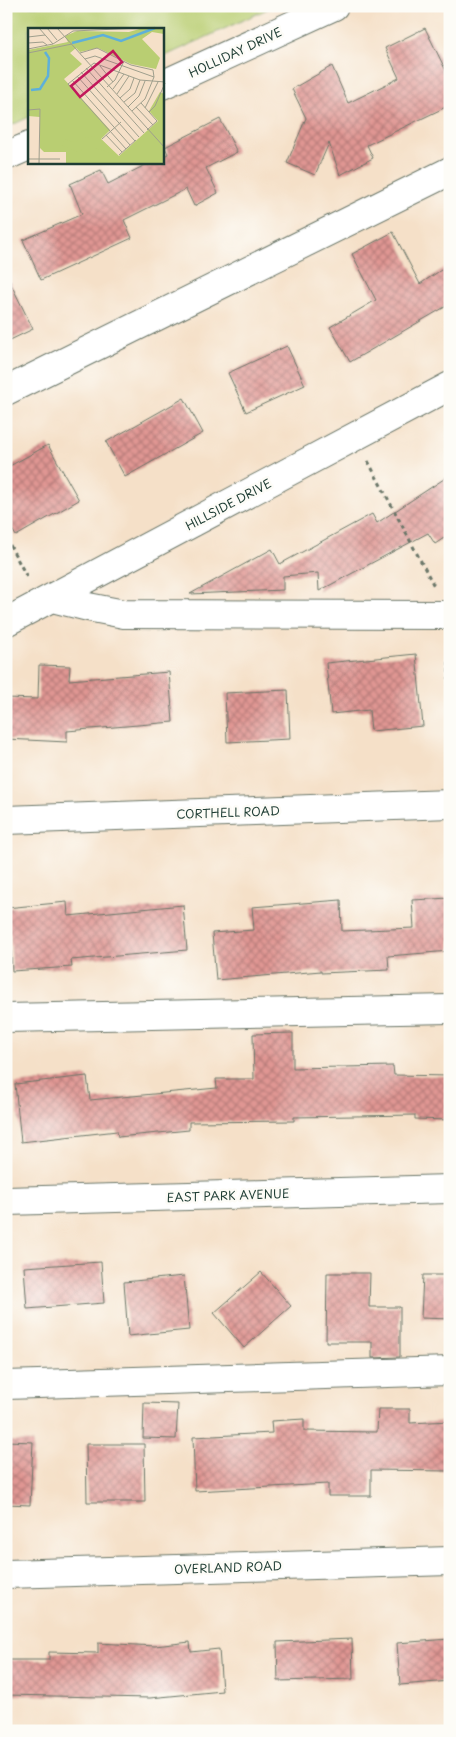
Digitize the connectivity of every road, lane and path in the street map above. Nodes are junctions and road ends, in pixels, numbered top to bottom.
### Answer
1 (334, 6) edge
2 (164, 84) edge
3 (28, 146) edge
4 (6, 156) edge
5 (450, 171) edge
6 (450, 386) edge
7 (6, 392) edge
8 (6, 538) edge
9 (46, 601) junction
10 (450, 615) edge
11 (6, 622) edge
12 (450, 804) edge
13 (6, 820) edge
14 (450, 1009) edge
15 (6, 1018) edge
16 (450, 1189) edge
17 (6, 1202) edge
18 (450, 1371) edge
19 (6, 1386) edge
20 (450, 1561) edge
21 (6, 1574) edge

1 - 2 street, HOLLIDAY DRIVE
3 - 4 street
5 - 7 street
6 - 9 street, HILLSIDE DRIVE
8 - 9 path
9 - 10 street
9 - 11 street, HILLSIDE DRIVE
12 - 13 street, CORTHELL ROAD
14 - 15 street
16 - 17 street, EAST PARK AVENUE
18 - 19 street
20 - 21 street, OVERLAND ROAD

